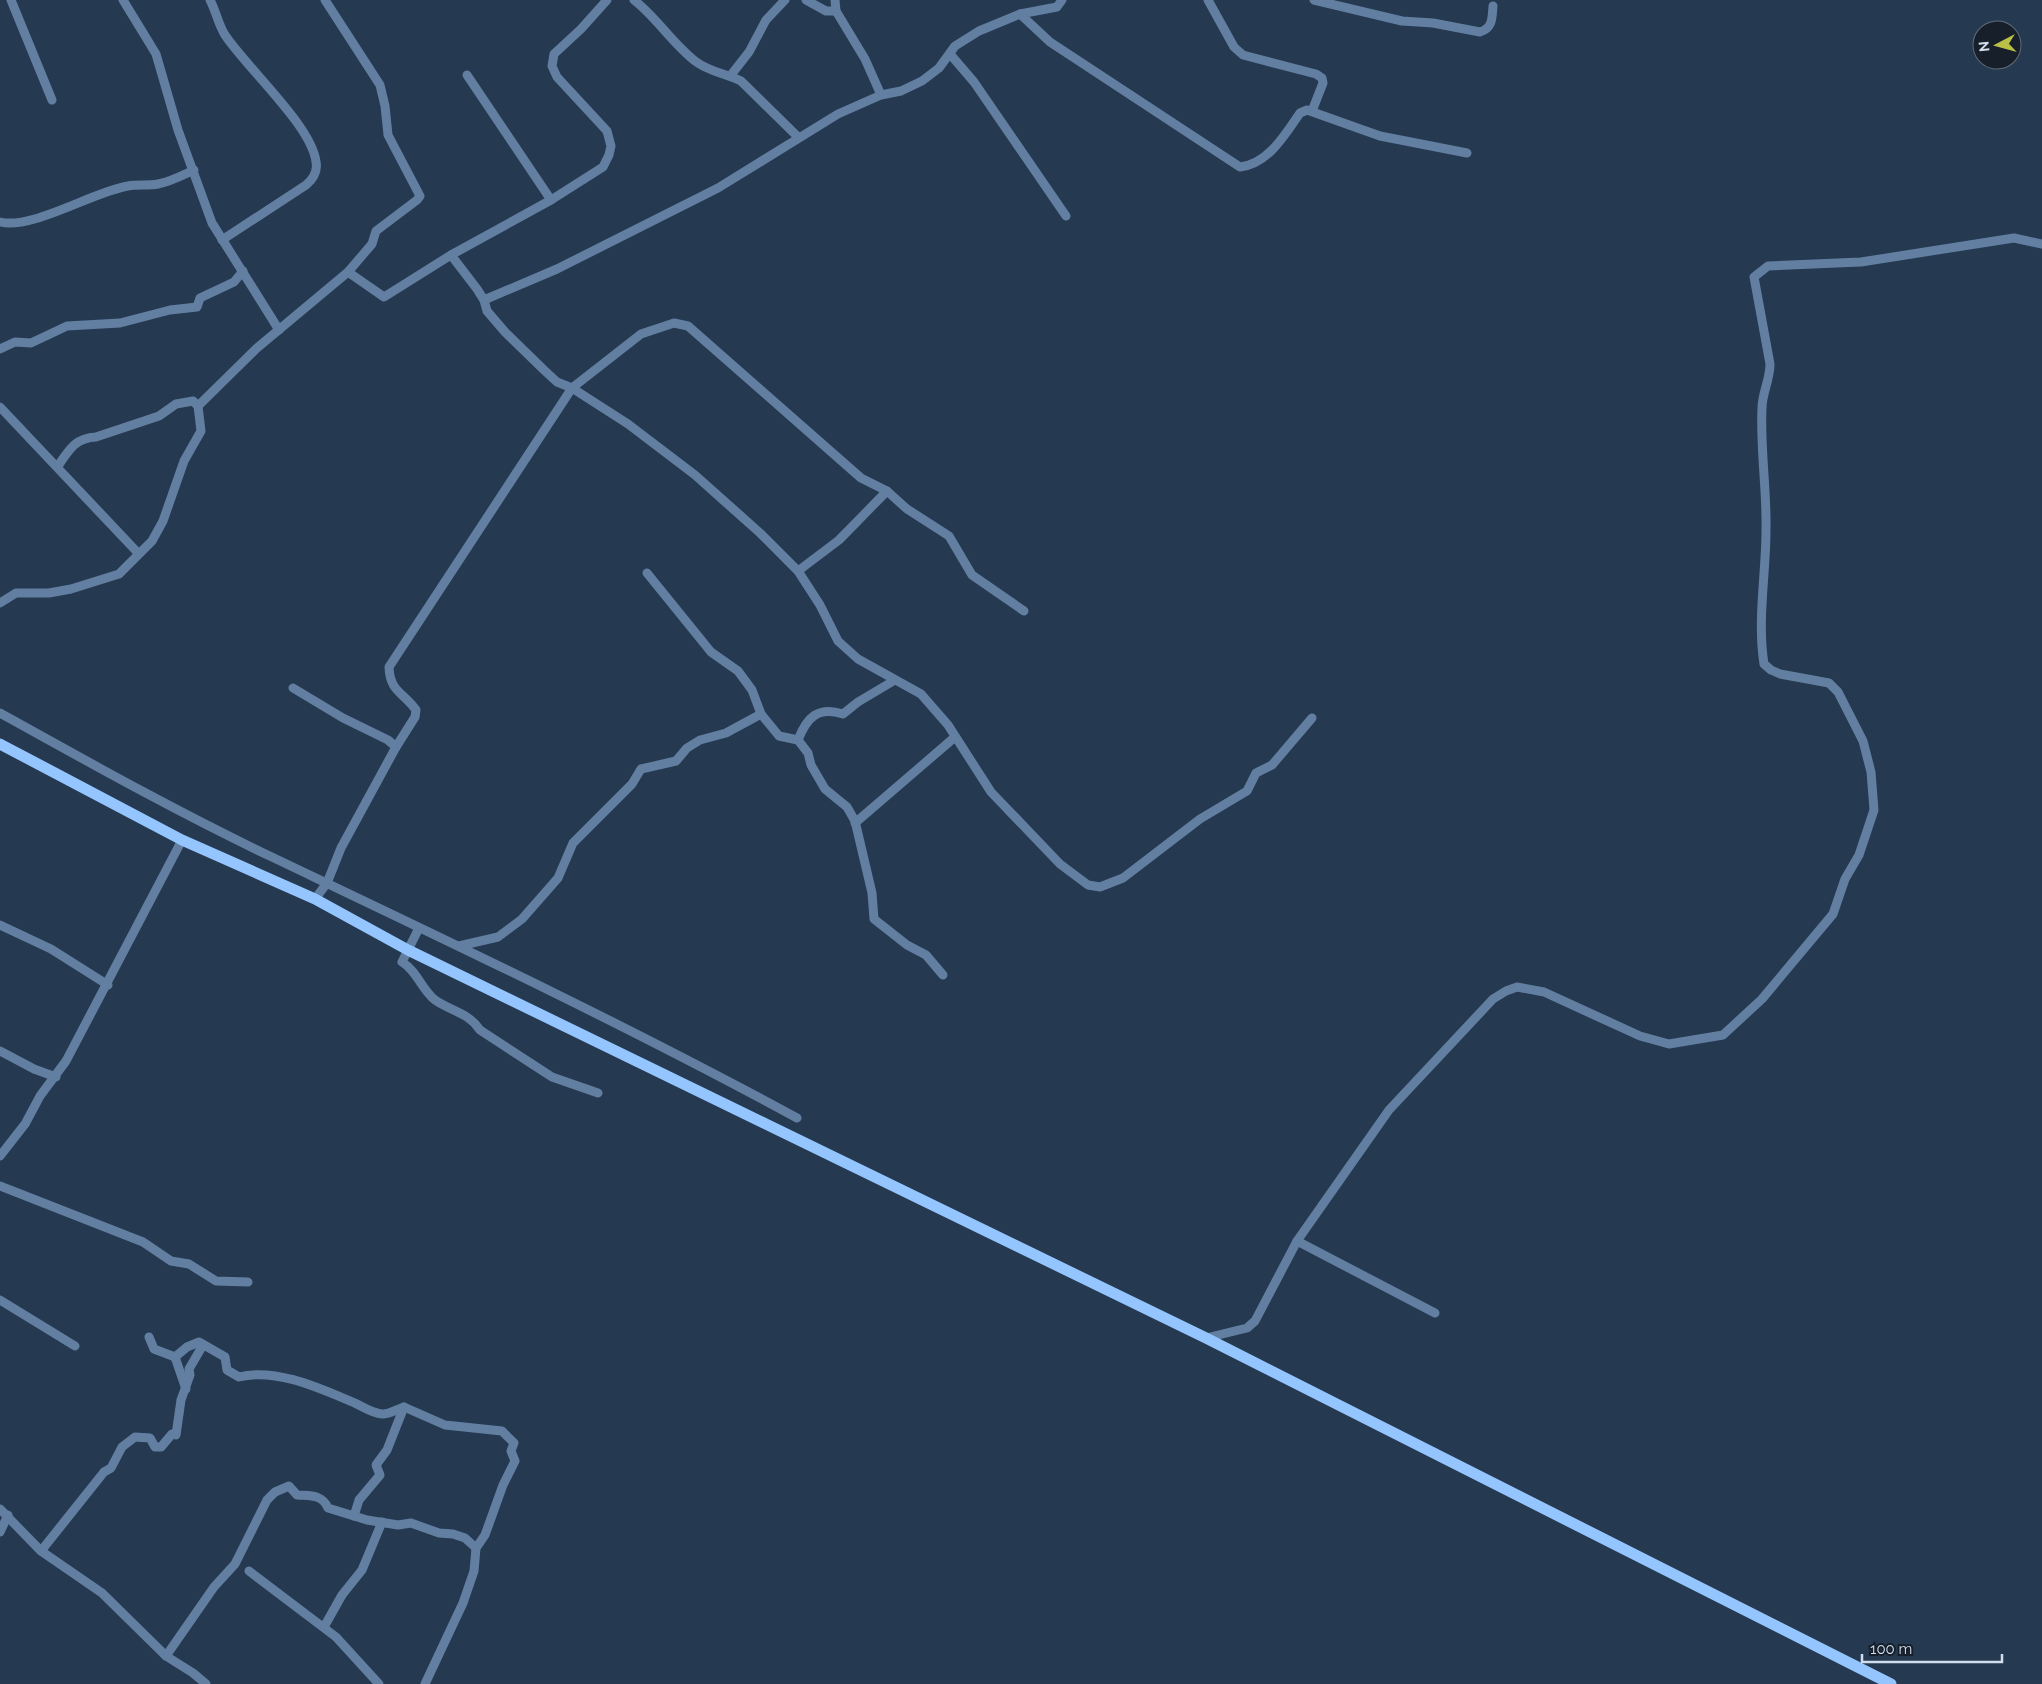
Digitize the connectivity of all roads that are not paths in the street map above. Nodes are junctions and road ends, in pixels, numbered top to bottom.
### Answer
1 (11, 0) edge
2 (123, 0) edge
3 (222, 0) edge
4 (325, 0) edge
5 (606, 0) edge
6 (634, 0) edge
7 (785, 0) edge
8 (806, 0) edge
9 (835, 0) edge
10 (1208, 0) edge
11 (1314, 0) edge
12 (1065, 1) edge
13 (212, 3) edge
14 (1493, 6) dead end
15 (836, 11) junction
16 (1020, 14) junction
17 (950, 54) junction
18 (467, 75) dead end
19 (730, 75) junction
20 (881, 95) junction
21 (52, 100) dead end
22 (1312, 111) junction
23 (798, 137) junction
24 (1468, 153) dead end
25 (194, 170) junction
26 (551, 200) junction
27 (1066, 216) dead end
28 (0, 222) edge
29 (222, 240) junction
30 (2042, 244) edge
31 (451, 255) junction
32 (243, 271) junction
33 (348, 272) junction
34 (484, 300) junction
35 (279, 330) junction
36 (0, 349) edge
37 (572, 388) junction
38 (198, 406) junction
39 (0, 407) edge
40 (58, 466) junction
41 (887, 491) junction
42 (138, 553) junction
43 (798, 571) junction
44 (646, 572) dead end
45 (0, 603) edge
46 (1024, 611) dead end
47 (895, 680) junction
48 (293, 688) dead end
49 (0, 713) edge
50 (762, 714) junction
51 (1312, 718) dead end
52 (954, 737) junction
53 (798, 740) junction
54 (0, 744) edge
55 (396, 747) junction
56 (855, 823) junction
57 (182, 840) junction
58 (327, 882) junction
59 (315, 899) junction
60 (0, 925) edge
61 (419, 928) junction
62 (459, 946) junction
63 (408, 950) junction
64 (944, 975) dead end
65 (108, 985) junction
66 (0, 1051) edge
67 (56, 1077) junction
68 (598, 1093) dead end
69 (797, 1118) dead end
70 (0, 1156) edge
71 (0, 1186) edge
72 (1297, 1241) junction
73 (248, 1282) dead end
74 (0, 1300) edge
75 (1435, 1313) dead end
76 (149, 1337) dead end
77 (1206, 1338) junction
78 (203, 1345) junction
79 (75, 1346) dead end
80 (174, 1357) junction
81 (186, 1390) junction
82 (404, 1407) junction
83 (0, 1509) edge
84 (8, 1515) junction
85 (354, 1516) junction
86 (382, 1522) junction
87 (0, 1532) edge
88 (476, 1548) junction
89 (42, 1551) junction
90 (249, 1572) dead end
91 (324, 1627) junction
92 (166, 1656) junction
93 (206, 1684) edge
94 (379, 1684) edge
95 (425, 1684) edge
96 (1891, 1684) edge

1 - 21 street
2 - 25 street
3 - 13 street
4 - 33 street
5 - 26 street
6 - 19 street
7 - 19 street
8 - 15 street
9 - 15 street
10 - 22 street
11 - 14 street
12 - 16 street
13 - 29 street
15 - 20 street
16 - 17 street
16 - 22 street
17 - 20 street
17 - 27 street
18 - 26 street
19 - 23 street
20 - 23 street
22 - 24 street
23 - 34 street
25 - 28 street
25 - 29 street
26 - 31 street
29 - 32 street
30 - 72 street
31 - 33 street
31 - 34 street
32 - 35 street
32 - 36 street
33 - 35 street
34 - 37 street
35 - 38 street
37 - 41 street
37 - 43 street
37 - 55 street
38 - 40 street
38 - 42 street
39 - 40 street
40 - 42 street
41 - 43 street
41 - 46 street
42 - 45 street
43 - 47 street
44 - 50 street
47 - 52 street
47 - 53 street
48 - 55 street
49 - 58 street
50 - 53 street
50 - 62 street
51 - 52 street
52 - 56 street
53 - 56 street
54 - 57 main road
55 - 58 street
56 - 64 street
57 - 59 main road
57 - 65 street
58 - 59 street
58 - 61 street
59 - 63 main road
60 - 65 street
61 - 62 street
61 - 63 street
62 - 69 street
63 - 68 street
63 - 77 main road
65 - 67 street
66 - 67 street
67 - 70 street
71 - 73 street
72 - 75 street
72 - 77 street
74 - 79 street
76 - 80 street
77 - 96 main road
78 - 80 street
78 - 81 street
78 - 82 street
80 - 81 street
81 - 89 street
82 - 85 street
82 - 88 street
83 - 84 street
84 - 87 street
84 - 89 street
85 - 86 street
85 - 92 street
86 - 88 street
86 - 91 street
88 - 95 street
89 - 92 street
90 - 91 street
91 - 94 street
92 - 93 street

